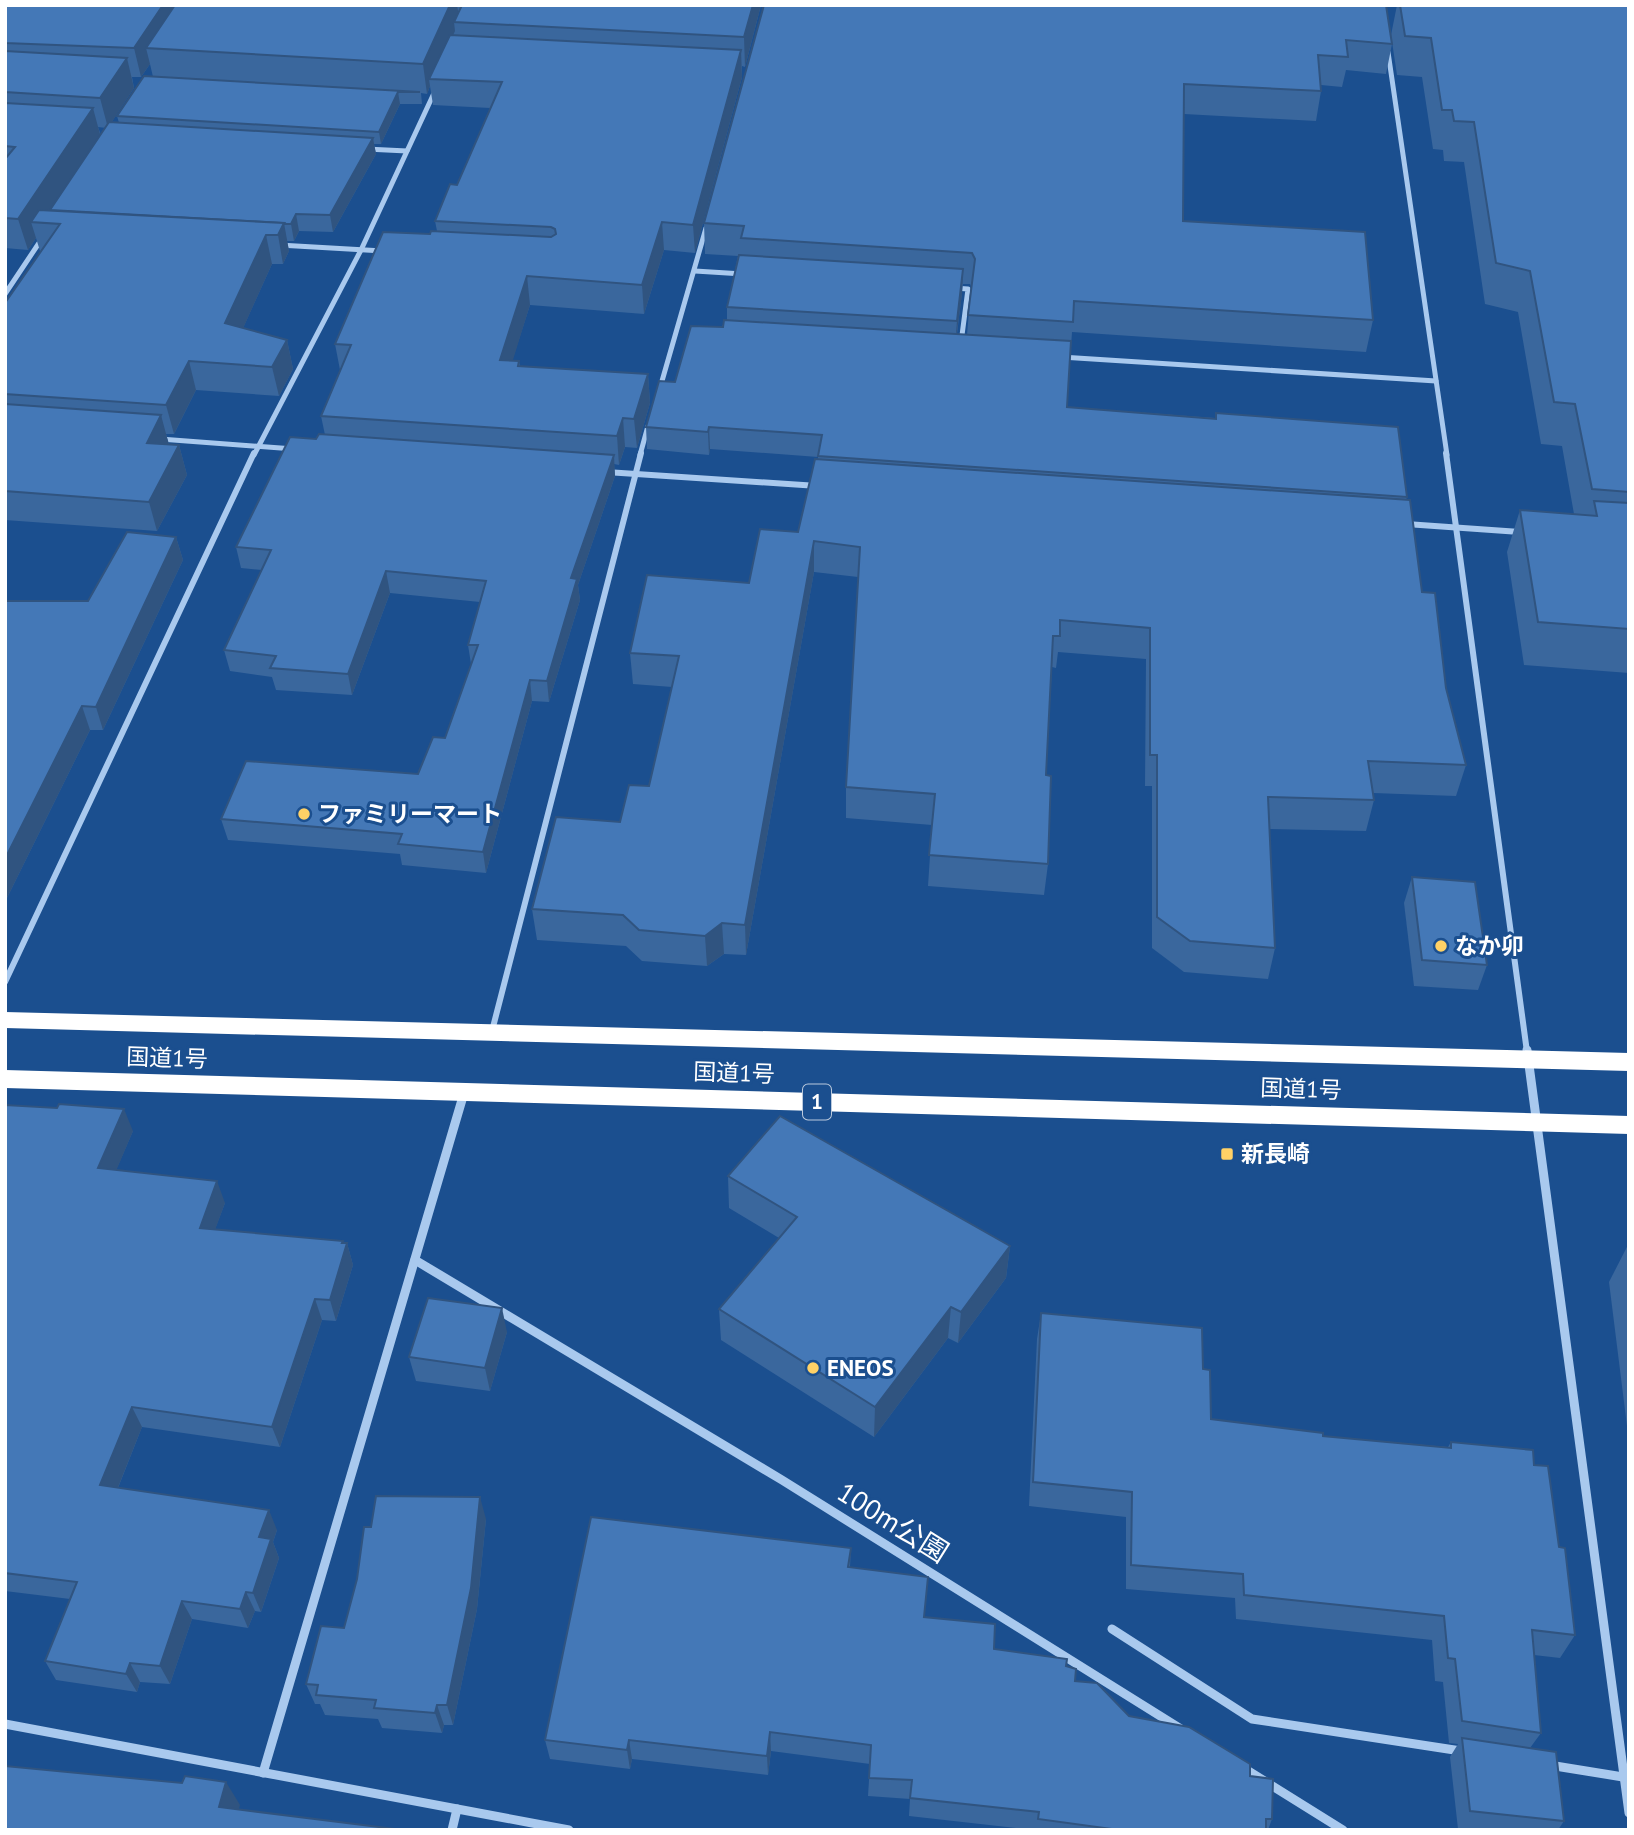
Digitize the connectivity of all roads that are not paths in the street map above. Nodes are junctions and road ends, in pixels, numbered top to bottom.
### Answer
1 (1387, 46) edge
2 (436, 89) edge
3 (417, 99) edge
4 (431, 99) junction
5 (353, 148) edge
6 (407, 151) junction
7 (709, 218) edge
8 (46, 233) edge
9 (265, 245) edge
10 (361, 250) junction
11 (389, 251) edge
12 (695, 271) junction
13 (749, 275) edge
14 (941, 287) edge
15 (5, 295) edge
16 (676, 334) junction
17 (689, 335) edge
18 (960, 351) edge
19 (1056, 357) edge
20 (1436, 381) junction
21 (657, 398) edge
22 (649, 423) edge
23 (152, 438) edge
24 (258, 446) junction
25 (300, 449) edge
26 (592, 471) edge
27 (634, 474) junction
28 (830, 486) edge
29 (1402, 524) edge
30 (1457, 527) junction
31 (1523, 533) edge
32 (5, 982) edge
33 (5, 1020) edge
34 (492, 1032) junction
35 (1528, 1059) junction
36 (1629, 1062) edge
37 (5, 1079) edge
38 (464, 1092) junction
39 (1536, 1121) junction
40 (1629, 1125) edge
41 (415, 1260) junction
42 (1112, 1629) dead end
43 (5, 1724) edge
44 (1191, 1735) edge
45 (1472, 1753) edge
46 (1238, 1764) edge
47 (1541, 1764) edge
48 (263, 1773) junction
49 (1623, 1777) junction
50 (457, 1809) junction
51 (1629, 1813) edge
52 (452, 1830) edge
53 (569, 1830) edge
54 (1343, 1830) edge

1 - 20 street
2 - 4 street
3 - 4 street
4 - 6 street
5 - 6 street
6 - 10 street
7 - 12 street
8 - 15 street
9 - 10 street
10 - 11 street
10 - 24 street
12 - 13 street
12 - 16 street
14 - 18 street
16 - 17 street
16 - 21 street
19 - 20 street
20 - 30 street
22 - 27 street
23 - 24 street
24 - 25 street
24 - 32 street
26 - 27 street
27 - 28 street
27 - 34 street
29 - 30 street
30 - 31 street
30 - 35 street
33 - 34 highway, 国道1号
34 - 35 highway, 国道1号
35 - 36 highway, 国道1号
35 - 39 street
37 - 38 highway, 国道1号 / 1
38 - 39 highway, 国道1号 / 1
38 - 41 street
39 - 40 highway, 国道1号 / 1
39 - 49 street
41 - 44 street, 100m公園
41 - 48 street
42 - 45 street
43 - 48 street
46 - 54 street
47 - 49 street
48 - 50 street
49 - 51 street
50 - 52 street
50 - 53 street

